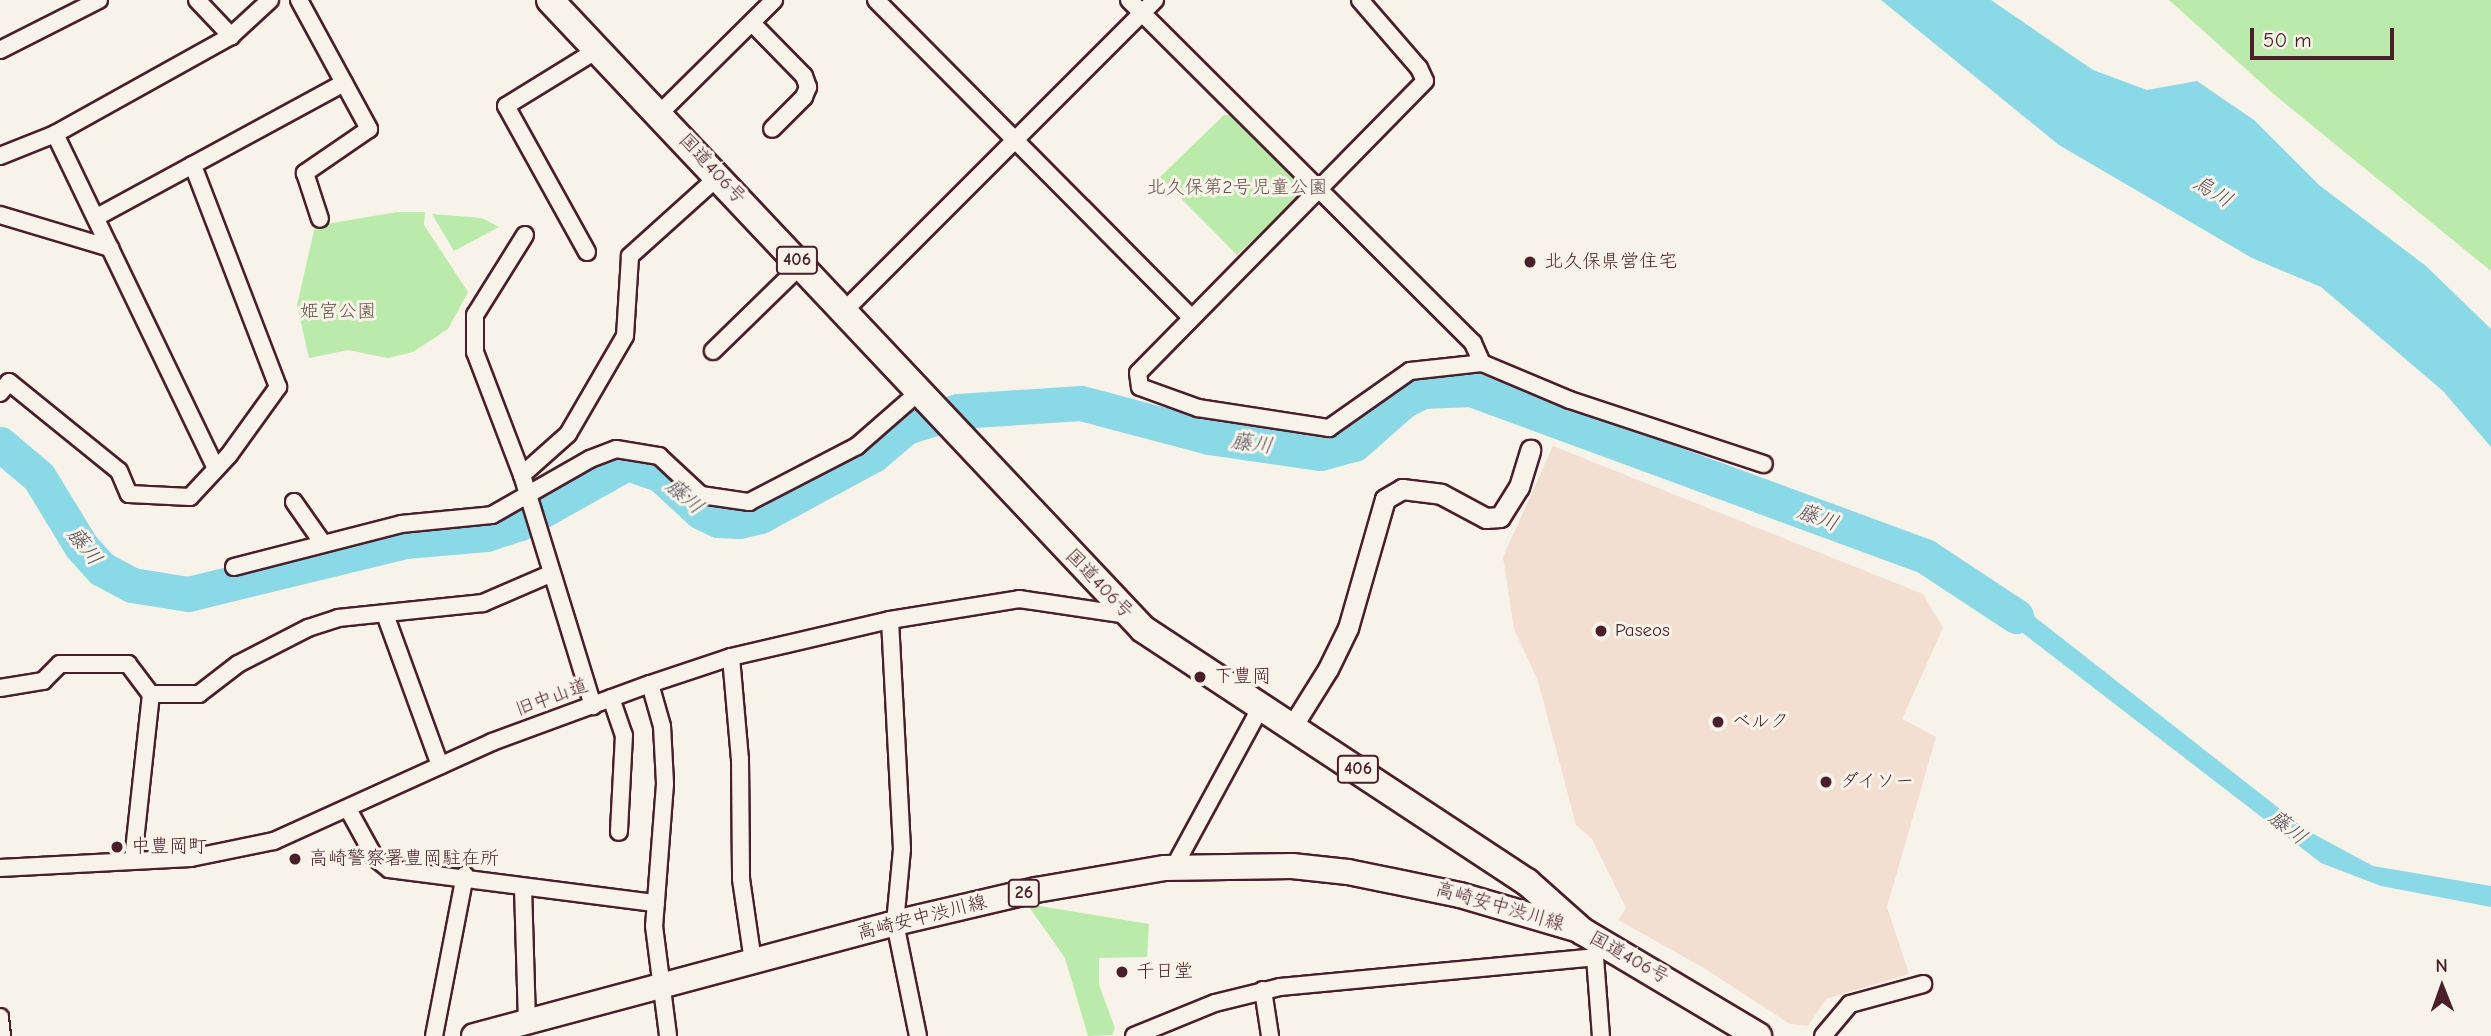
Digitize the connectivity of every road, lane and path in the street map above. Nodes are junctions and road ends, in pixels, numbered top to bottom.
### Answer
1 (99, 0) edge
2 (197, 0) edge
3 (270, 0) edge
4 (299, 0) edge
5 (550, 0) edge
6 (774, 0) edge
7 (876, 0) edge
8 (1129, 0) edge
9 (1155, 0) edge
10 (1360, 0) edge
11 (1142, 13) junction
12 (751, 23) junction
13 (230, 36) junction
14 (0, 50) edge
15 (597, 50) junction
16 (344, 83) junction
17 (659, 114) junction
18 (772, 128) dead end
19 (55, 134) junction
20 (1014, 140) junction
21 (0, 156) edge
22 (193, 165) junction
23 (719, 176) junction
24 (1319, 190) junction
25 (0, 215) edge
26 (97, 217) junction
27 (320, 219) dead end
28 (525, 235) dead end
29 (110, 248) junction
30 (587, 252) dead end
31 (801, 265) junction
32 (844, 312) junction
33 (1191, 317) junction
34 (713, 351) dead end
35 (1482, 363) junction
36 (0, 393) edge
37 (934, 407) junction
38 (1530, 450) dead end
39 (1764, 464) dead end
40 (216, 468) junction
41 (522, 475) junction
42 (530, 500) junction
43 (294, 502) dead end
44 (322, 542) junction
45 (234, 566) dead end
46 (550, 574) junction
47 (1128, 615) junction
48 (386, 617) junction
49 (890, 620) junction
50 (731, 657) junction
51 (650, 684) junction
52 (0, 688) edge
53 (151, 694) junction
54 (611, 698) junction
55 (1262, 705) junction
56 (593, 706) junction
57 (1293, 725) junction
58 (440, 765) junction
59 (348, 809) junction
60 (619, 832) dead end
61 (133, 860) junction
62 (1174, 867) junction
63 (0, 868) edge
64 (465, 875) junction
65 (523, 887) junction
66 (656, 903) junction
67 (895, 923) junction
68 (1593, 944) junction
69 (753, 961) junction
70 (1923, 984) dead end
71 (660, 988) junction
72 (1263, 990) junction
73 (0, 1017) edge
74 (527, 1022) junction
75 (2, 1036) edge
76 (434, 1036) edge
77 (474, 1036) edge
78 (668, 1036) edge
79 (918, 1036) edge
80 (1134, 1036) edge
81 (1270, 1036) edge
82 (1601, 1036) edge
83 (1758, 1036) edge
84 (1824, 1036) edge

1 - 14 street
2 - 13 street
3 - 13 street
4 - 16 street
5 - 15 highway, 国道406号 / 406
6 - 12 street
7 - 20 street
8 - 11 street
9 - 11 street
10 - 24 street
11 - 20 street
11 - 24 street
12 - 17 street
12 - 18 street
13 - 19 street
15 - 17 highway, 国道406号 / 406
15 - 30 street
16 - 22 street
16 - 27 street
17 - 23 highway, 国道406号 / 406
19 - 21 street
19 - 26 street
20 - 32 street
20 - 33 street
22 - 26 street
22 - 40 street
23 - 31 highway, 国道406号 / 406
23 - 41 street
24 - 33 street
24 - 35 street
25 - 29 street
26 - 29 street
28 - 41 street
29 - 40 street
31 - 32 highway, 国道406号 / 406
31 - 34 street
32 - 37 highway, 国道406号 / 406
33 - 35 street
35 - 39 street
36 - 40 street
37 - 42 street
37 - 47 highway, 国道406号 / 406
38 - 57 street
41 - 42 street
42 - 44 street
42 - 46 street
43 - 44 street
44 - 45 street
46 - 48 street
46 - 56 street
47 - 49 street, 旧中山道
47 - 55 highway, 国道406号 / 406
48 - 53 street
48 - 58 street
49 - 50 street, 旧中山道
49 - 67 street
50 - 51 street, 旧中山道
50 - 69 street
51 - 54 street, 旧中山道
51 - 66 street
52 - 53 street
53 - 61 street
54 - 56 street, 旧中山道
54 - 60 street
55 - 57 highway, 国道406号 / 406
55 - 62 street
56 - 58 street, 旧中山道
57 - 68 highway, 国道406号 / 406
58 - 59 street, 旧中山道
59 - 61 street, 旧中山道
59 - 64 street
61 - 63 street, 旧中山道
62 - 67 main road, 高崎安中渋川線 / 26
62 - 68 main road, 高崎安中渋川線 / 26
64 - 65 street
64 - 76 street
65 - 66 street
65 - 74 street
66 - 71 street
67 - 69 main road, 高崎安中渋川線 / 26
67 - 79 street
68 - 72 street
68 - 82 street
68 - 83 highway, 国道406号 / 406
69 - 71 main road, 高崎安中渋川線 / 26
70 - 84 street
71 - 74 main road, 高崎安中渋川線 / 26
71 - 78 street
72 - 80 street
72 - 81 street
73 - 75 street
74 - 77 main road, 高崎安中渋川線 / 26

